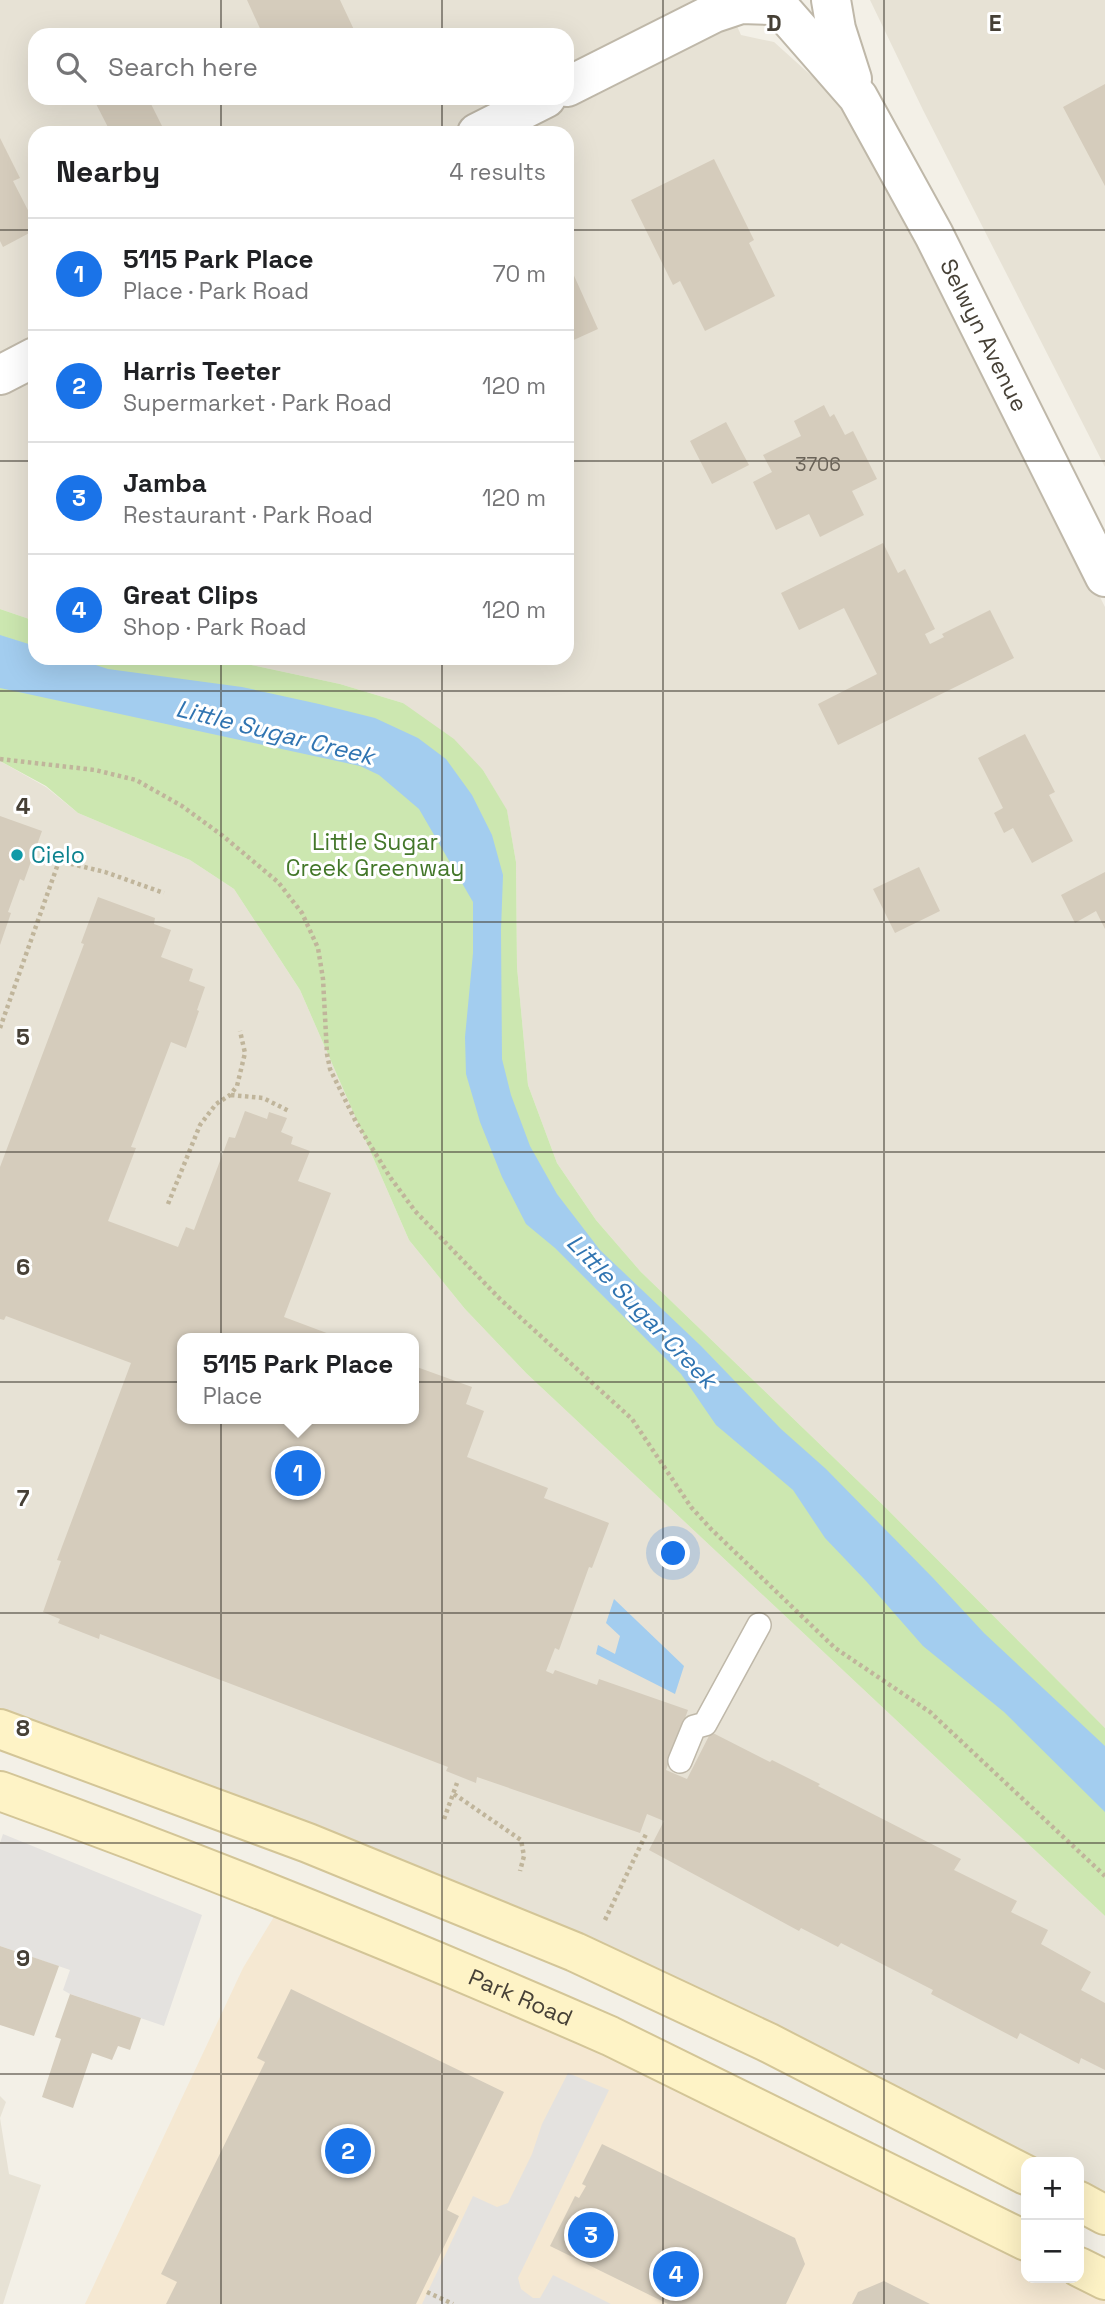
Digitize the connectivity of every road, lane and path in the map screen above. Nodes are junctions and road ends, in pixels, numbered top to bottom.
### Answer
1 (831, 0) edge
2 (783, 4) edge
3 (722, 6) edge
4 (574, 83) edge
5 (858, 97) junction
6 (532, 105) edge
7 (491, 126) edge
8 (28, 361) edge
9 (0, 375) edge
10 (1105, 577) edge
11 (0, 759) edge
12 (164, 893) dead end
13 (0, 1028) edge
14 (240, 1031) dead end
15 (230, 1095) junction
16 (289, 1111) dead end
17 (168, 1204) dead end
18 (759, 1625) dead end
19 (0, 1729) edge
20 (680, 1761) dead end
21 (457, 1783) dead end
22 (0, 1791) edge
23 (454, 1794) junction
24 (444, 1819) dead end
25 (647, 1832) dead end
26 (520, 1871) dead end
27 (1105, 1876) edge
28 (605, 1920) dead end
29 (1021, 2172) edge
30 (1084, 2204) edge
31 (1105, 2215) edge
32 (1021, 2239) edge
33 (1084, 2270) edge
34 (1105, 2280) edge
35 (427, 2292) dead end
36 (453, 2304) edge

1 - 5 street, Selwyn Avenue
2 - 3 street
2 - 5 street, Selwyn Avenue
3 - 4 street
5 - 10 street, Selwyn Avenue
6 - 7 street
8 - 9 street
11 - 27 path
12 - 13 path
14 - 15 path
15 - 16 path
15 - 17 path
18 - 20 lane
19 - 29 main road
21 - 23 path
22 - 32 main road, Park Road
23 - 24 path
23 - 26 path
25 - 28 path
30 - 31 main road
33 - 34 main road
35 - 36 path

